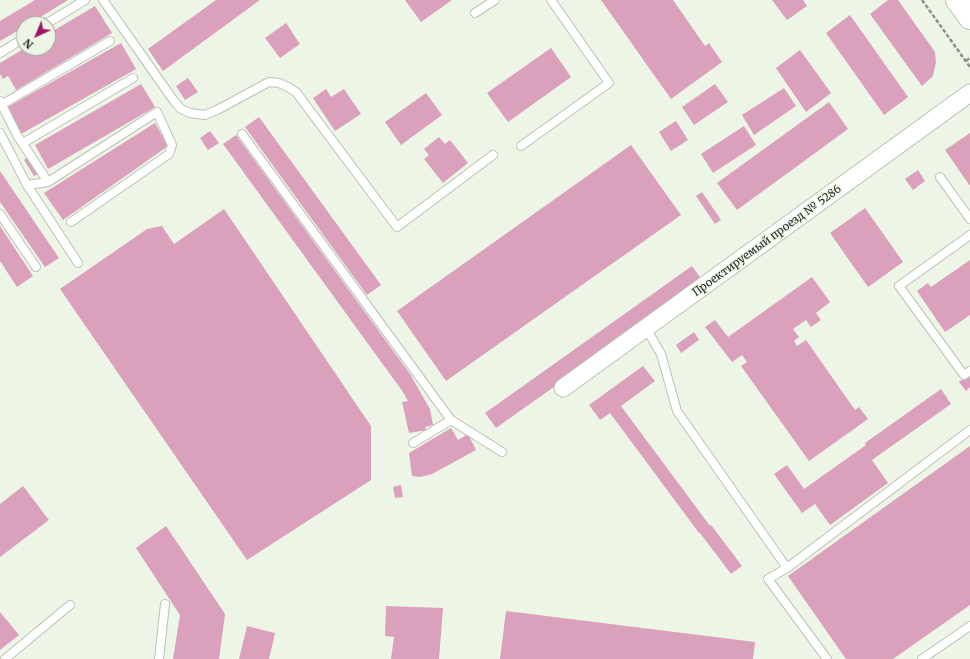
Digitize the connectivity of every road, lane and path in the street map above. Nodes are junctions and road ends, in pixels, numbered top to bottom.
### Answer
1 (85, 0) edge
2 (103, 0) edge
3 (495, 0) edge
4 (551, 0) edge
5 (922, 0) edge
6 (957, 0) edge
7 (476, 13) dead end
8 (56, 18) edge
9 (970, 18) edge
10 (110, 41) dead end
11 (16, 43) edge
12 (0, 53) edge
13 (970, 58) edge
14 (966, 61) junction
15 (970, 67) edge
16 (133, 78) dead end
17 (970, 93) edge
18 (1, 103) edge
19 (0, 133) edge
20 (242, 134) dead end
21 (23, 143) junction
22 (521, 146) dead end
23 (493, 155) dead end
24 (940, 177) dead end
25 (48, 182) junction
26 (27, 185) junction
27 (0, 214) edge
28 (970, 219) edge
29 (71, 222) dead end
30 (970, 235) edge
31 (78, 263) dead end
32 (36, 267) dead end
33 (646, 328) junction
34 (970, 371) edge
35 (563, 388) dead end
36 (451, 420) junction
37 (970, 430) edge
38 (413, 443) dead end
39 (502, 452) dead end
40 (787, 568) junction
41 (165, 604) dead end
42 (70, 605) dead end
43 (970, 626) edge
44 (5, 659) edge
45 (159, 659) edge
46 (827, 659) edge
47 (922, 659) edge

1 - 8 lane
2 - 23 lane
3 - 7 lane
4 - 22 lane
5 - 14 path
6 - 9 main road
10 - 18 lane
11 - 12 lane
13 - 14 path
14 - 15 path
16 - 21 lane
17 - 33 street, Проектируемый проезд № 5286
18 - 21 lane
19 - 26 lane
20 - 36 lane
21 - 25 lane
24 - 28 lane
25 - 26 lane
25 - 29 lane
26 - 31 lane
27 - 32 lane
30 - 34 lane
33 - 35 street, Проектируемый проезд № 5286
33 - 40 lane
36 - 38 lane
36 - 39 lane
37 - 40 lane
40 - 46 lane
41 - 45 lane
42 - 44 lane
43 - 47 lane

